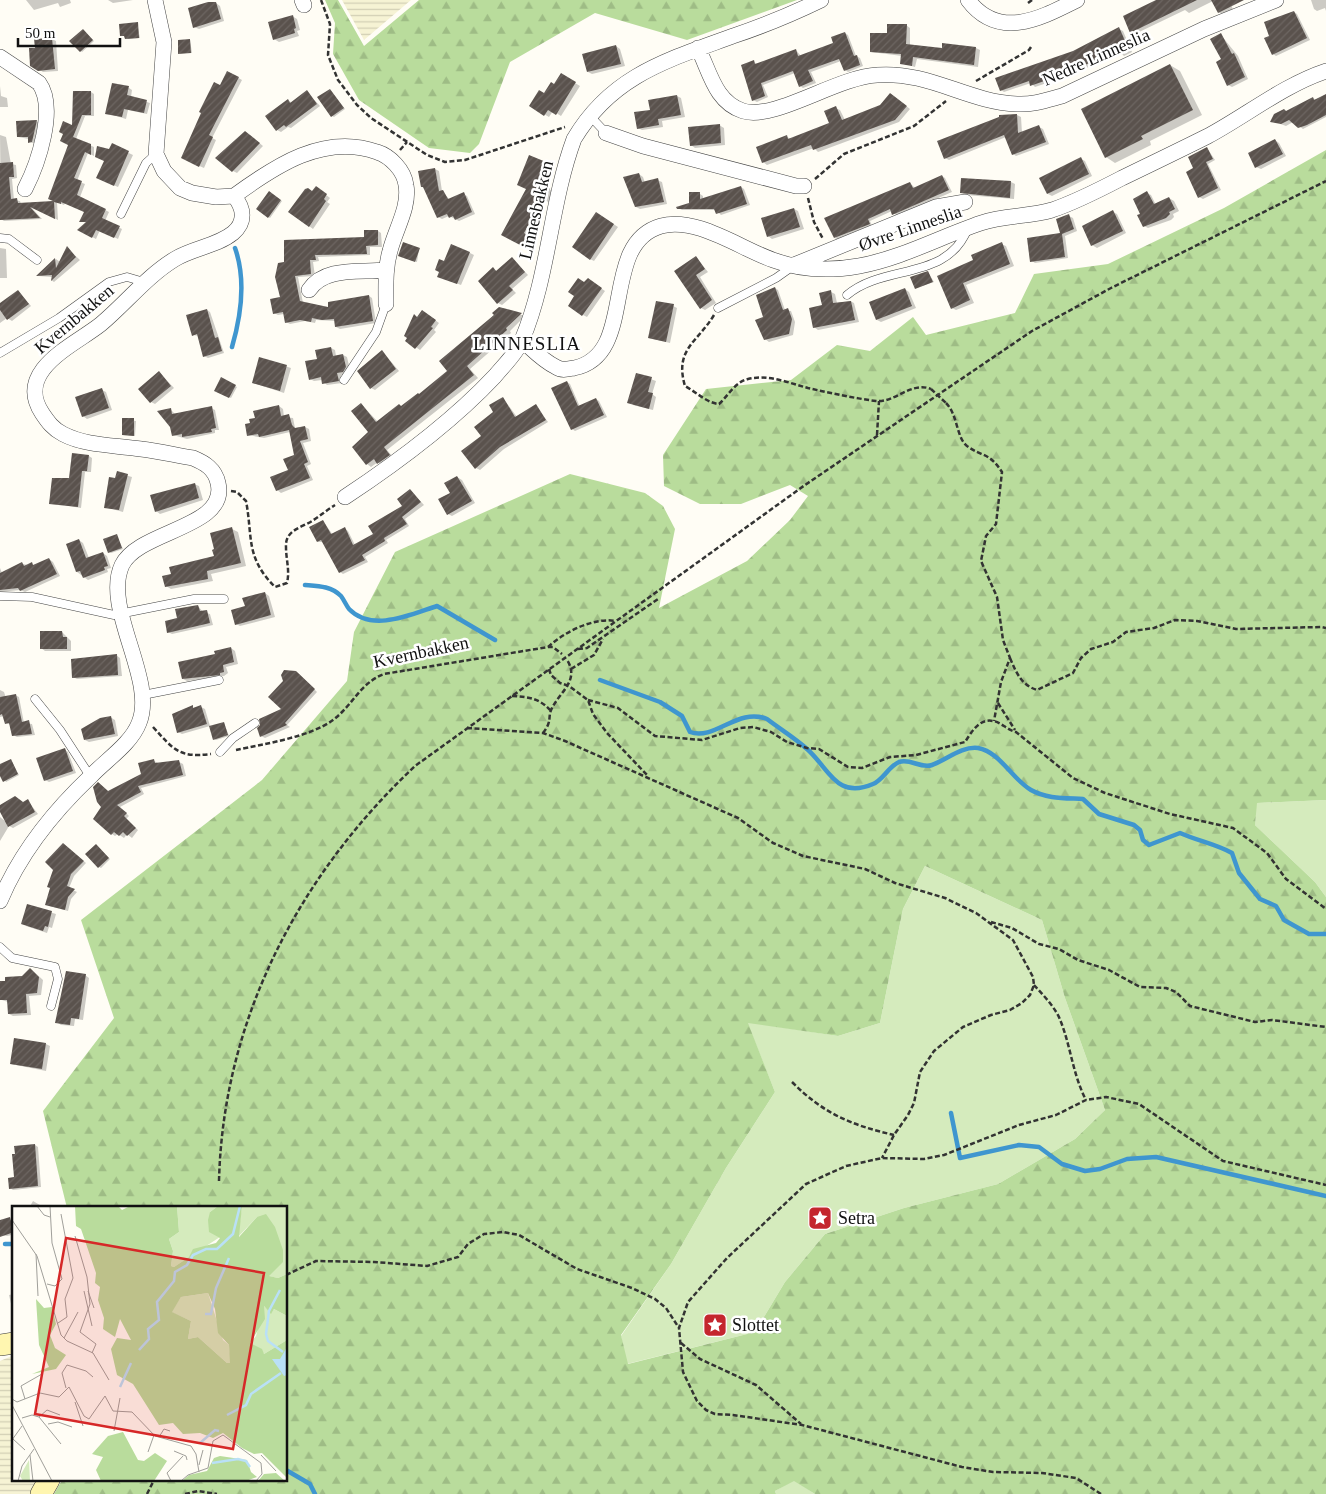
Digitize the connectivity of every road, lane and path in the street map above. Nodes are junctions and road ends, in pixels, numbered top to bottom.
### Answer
1 (155, 0) edge
2 (321, 0) edge
3 (821, 0) edge
4 (968, 0) edge
5 (1032, 0) edge
6 (1077, 0) edge
7 (1276, 0) edge
8 (1028, 3) dead end
9 (1031, 47) dead end
10 (698, 48) junction
11 (0, 57) edge
12 (1326, 71) edge
13 (961, 92) junction
14 (591, 117) junction
15 (580, 128) junction
16 (606, 133) joint
17 (156, 154) junction
18 (1326, 181) edge
19 (804, 186) junction
20 (26, 189) dead end
21 (234, 196) junction
22 (965, 202) dead end
23 (120, 214) dead end
24 (968, 228) junction
25 (0, 238) edge
26 (828, 250) junction
27 (37, 260) dead end
28 (793, 266) junction
29 (386, 270) junction
30 (144, 282) junction
31 (309, 290) dead end
32 (847, 295) dead end
33 (386, 304) joint
34 (718, 308) joint
35 (522, 340) junction
36 (0, 353) edge
37 (344, 380) dead end
38 (879, 401) junction
39 (877, 435) junction
40 (220, 490) junction
41 (345, 497) joint
42 (0, 596) edge
43 (658, 599) dead end
44 (224, 600) dead end
45 (122, 614) junction
46 (616, 621) junction
47 (1326, 628) edge
48 (603, 637) junction
49 (548, 647) junction
50 (576, 649) junction
51 (562, 654) dead end
52 (1010, 658) junction
53 (567, 660) dead end
54 (548, 669) junction
55 (571, 669) junction
56 (219, 680) dead end
57 (569, 686) junction
58 (143, 696) junction
59 (511, 696) junction
60 (35, 699) dead end
61 (588, 700) junction
62 (998, 703) junction
63 (551, 710) junction
64 (142, 715) junction
65 (994, 721) junction
66 (254, 723) dead end
67 (466, 728) junction
68 (1016, 732) junction
69 (543, 733) junction
70 (220, 752) junction
71 (90, 776) junction
72 (649, 777) junction
73 (1, 896) edge
74 (1326, 909) edge
75 (989, 921) junction
76 (0, 947) edge
77 (1034, 985) junction
78 (51, 1006) dead end
79 (1326, 1027) edge
80 (792, 1082) dead end
81 (1086, 1100) junction
82 (894, 1135) junction
83 (882, 1158) junction
84 (219, 1180) dead end
85 (1326, 1185) edge
86 (288, 1274) edge
87 (678, 1328) junction
88 (681, 1343) junction
89 (802, 1425) junction
90 (48, 1482) edge
91 (153, 1482) edge
92 (41, 1494) edge
93 (147, 1494) edge
94 (185, 1494) edge
95 (217, 1494) edge
96 (1101, 1494) edge

1 - 17 street
2 - 15 path
3 - 10 street, Linnesbakken
4 - 6 street
5 - 8 path
7 - 13 street, Nedre Linneslia
9 - 13 path
10 - 13 street, Nedre Linneslia
10 - 14 street, Linnesbakken
11 - 20 street
12 - 24 street, Øvre Linneslia
13 - 19 path
14 - 15 street, Linnesbakken
14 - 16 lane
15 - 35 street, Linnesbakken
16 - 19 street
17 - 21 street
17 - 23 lane
18 - 39 path
19 - 26 path
21 - 29 street
21 - 30 street, Kvernbakken
22 - 26 street
24 - 28 street, Øvre Linneslia
24 - 32 lane
25 - 27 lane
26 - 28 street
28 - 34 lane
28 - 35 street, Øvre Linneslia
29 - 31 street
29 - 33 street
30 - 36 lane
30 - 40 street, Kvernbakken
33 - 37 lane
34 - 38 path
35 - 41 street, Linnesbakken
38 - 39 path
38 - 52 path, bridge
39 - 46 path
40 - 41 path
40 - 45 street
42 - 45 lane
43 - 48 path
44 - 45 lane
45 - 58 street
46 - 49 path
46 - 50 path
47 - 52 path
48 - 50 path
48 - 55 path
49 - 51 path
49 - 70 path, Kvernbakken
50 - 54 path
52 - 62 path
53 - 55 path
54 - 57 path
54 - 59 path
55 - 57 path
56 - 58 lane
57 - 61 path
57 - 63 path
58 - 64 street
59 - 63 path
59 - 67 path
60 - 71 lane
61 - 65 path
61 - 72 path
62 - 65 path
62 - 68 path
63 - 69 path
64 - 70 path, Kvernbakken
64 - 71 street
65 - 68 path
66 - 70 lane
67 - 69 path
67 - 84 path
68 - 74 path
69 - 72 path
71 - 73 street
72 - 75 path
75 - 77 path
75 - 79 path
76 - 78 lane
77 - 81 path
77 - 82 path
80 - 82 path
81 - 83 path
81 - 85 path
82 - 83 path
83 - 87 path
86 - 87 path
87 - 88 path
88 - 89 path
88 - 89 path
89 - 96 path
90 - 92 street
91 - 93 path
94 - 95 path

